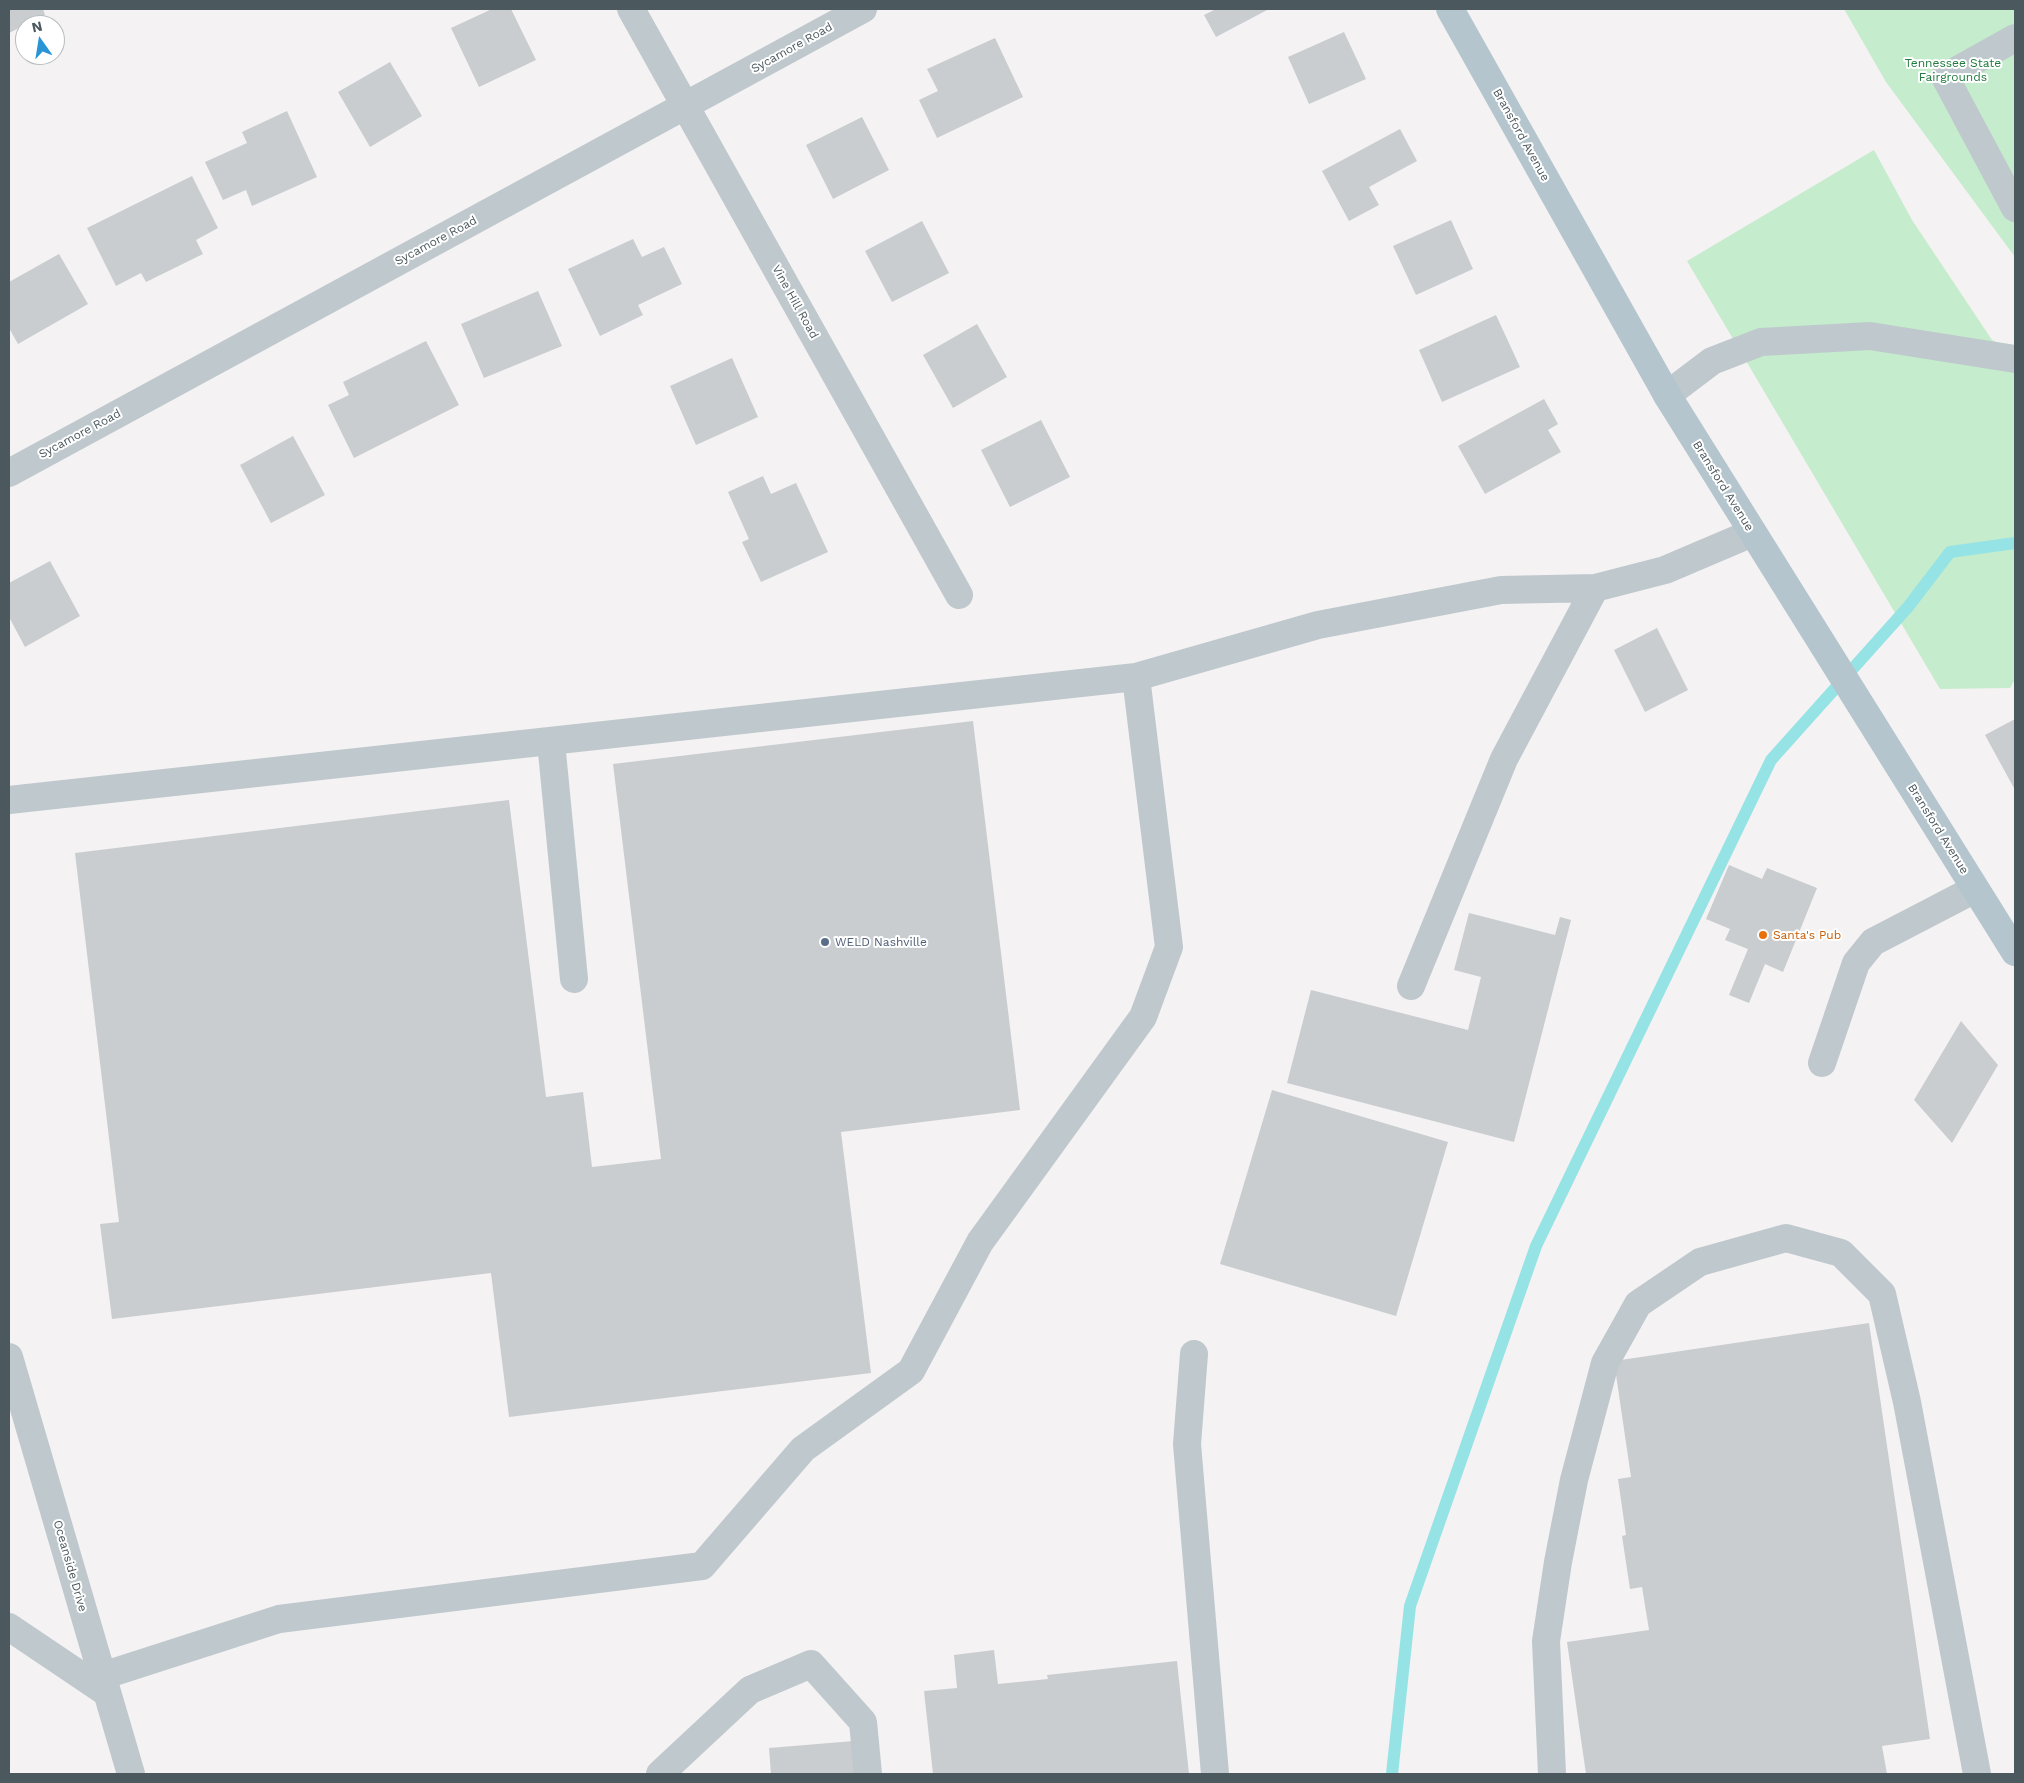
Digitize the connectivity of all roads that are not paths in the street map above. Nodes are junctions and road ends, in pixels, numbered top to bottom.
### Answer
1 (631, 9) edge
2 (863, 9) edge
3 (1450, 9) edge
4 (2015, 38) edge
5 (686, 106) junction
6 (2015, 208) edge
7 (2015, 359) edge
8 (1666, 396) junction
9 (9, 473) edge
10 (1752, 533) junction
11 (1595, 588) junction
12 (960, 595) dead end
13 (1136, 677) junction
14 (551, 742) junction
15 (9, 800) edge
16 (1975, 888) junction
17 (2015, 952) edge
18 (574, 979) dead end
19 (1411, 986) dead end
20 (1822, 1063) dead end
21 (1194, 1354) dead end
22 (9, 1358) edge
23 (9, 1627) edge
24 (105, 1685) junction
25 (131, 1774) edge
26 (660, 1774) edge
27 (868, 1774) edge
28 (1215, 1774) edge
29 (1552, 1774) edge
30 (1977, 1774) edge

1 - 5 street, Vine Hill Road
2 - 5 street, Sycamore Road
3 - 8 main road, Bransford Avenue
4 - 6 street
5 - 9 street, Sycamore Road
5 - 12 street, Vine Hill Road
7 - 8 street
8 - 10 main road, Bransford Avenue
10 - 11 street
10 - 16 main road, Bransford Avenue
11 - 13 street
11 - 19 street
13 - 14 street
13 - 24 street
14 - 15 street
14 - 18 street
16 - 17 main road, Bransford Avenue
16 - 20 street
21 - 28 street
22 - 24 street, Oceanside Drive
23 - 24 street
24 - 25 street, Oceanside Drive
26 - 27 street
29 - 30 street

